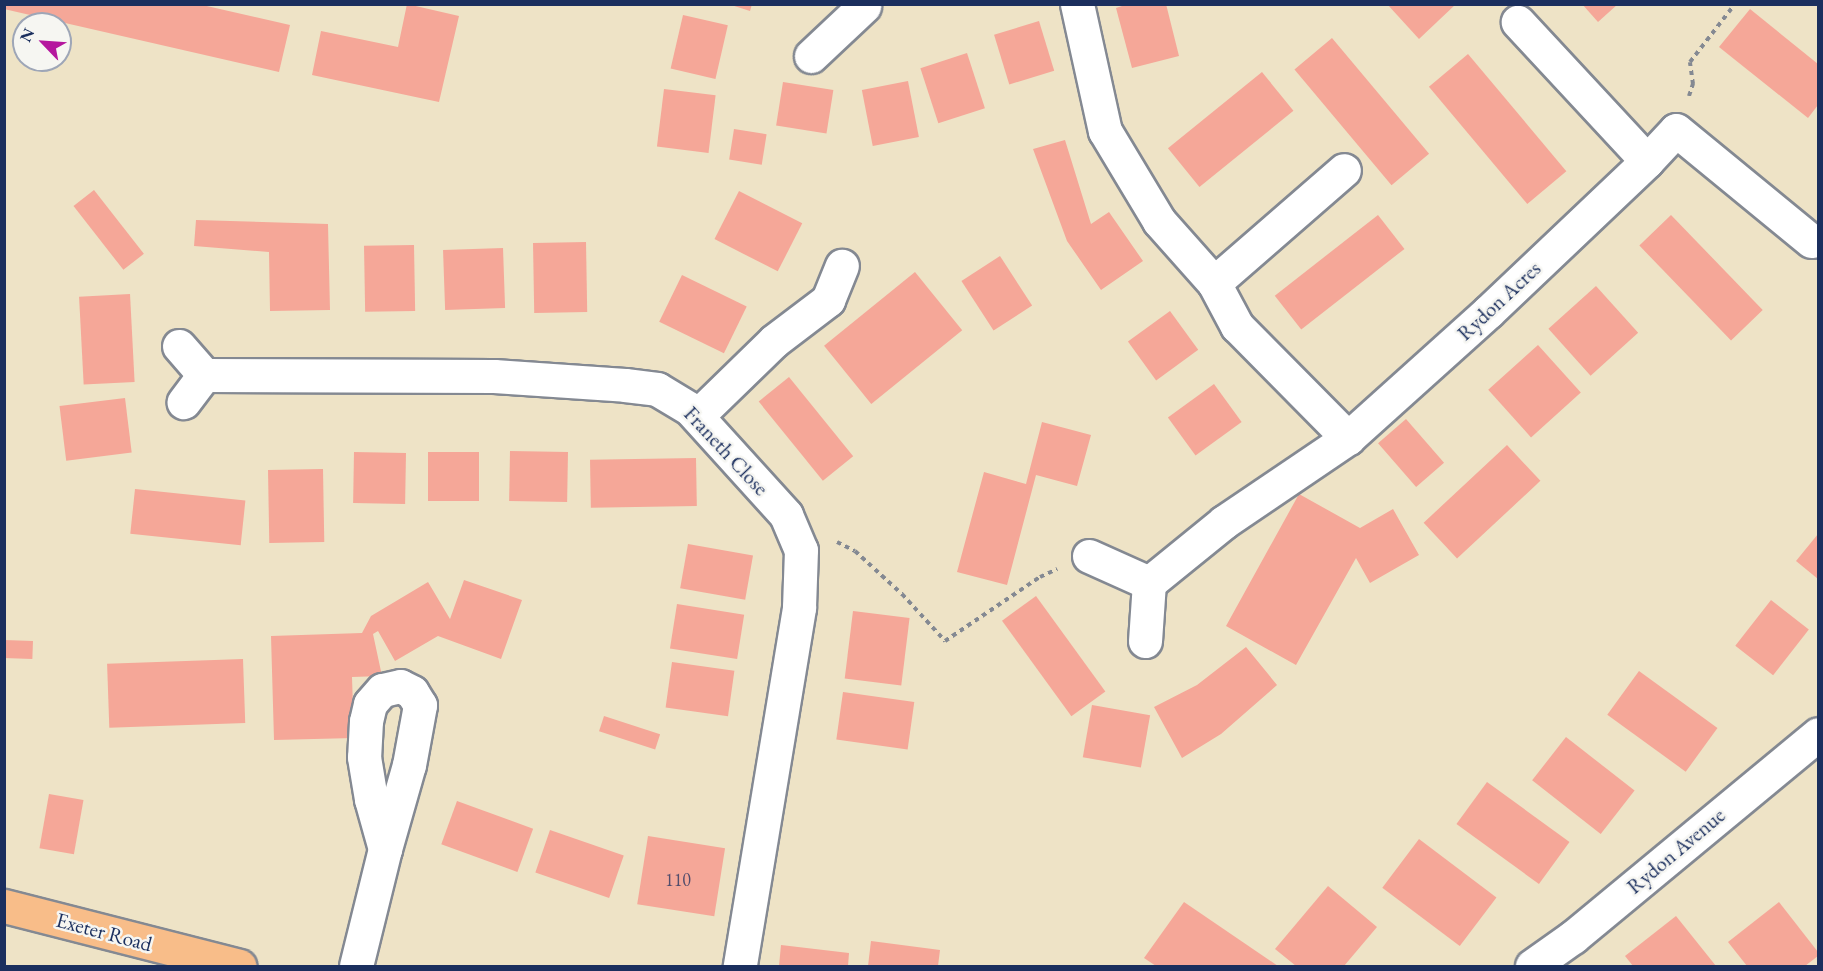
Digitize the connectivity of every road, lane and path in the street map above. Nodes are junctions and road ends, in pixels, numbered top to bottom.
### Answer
1 (1077, 4) edge
2 (1735, 4) edge
3 (865, 5) edge
4 (1518, 22) dead end
5 (811, 56) dead end
6 (1676, 130) junction
7 (1647, 160) junction
8 (1344, 170) dead end
9 (1811, 241) dead end
10 (842, 267) dead end
11 (1214, 283) junction
12 (179, 346) dead end
13 (204, 375) junction
14 (184, 402) dead end
15 (697, 416) junction
16 (1348, 438) junction
17 (836, 541) dead end
18 (1089, 556) joint
19 (1149, 583) junction
20 (1145, 641) dead end
21 (1818, 734) edge
22 (385, 849) dead end
23 (4, 906) edge
24 (238, 966) edge
25 (356, 966) edge
26 (740, 966) edge
27 (1532, 966) edge

1 - 11 street
2 - 6 path
3 - 5 street
4 - 7 street
6 - 7 street, Rydon Acres
6 - 9 street
7 - 16 street, Rydon Acres
8 - 11 street
10 - 15 street
11 - 16 street
12 - 13 street
13 - 14 street
13 - 15 street, Franeth Close
15 - 26 street, Franeth Close
16 - 19 street, Rydon Acres
17 - 18 path
18 - 19 street
19 - 20 street
21 - 27 street, Rydon Avenue
22 - 25 street
23 - 24 main road, Exeter Road

